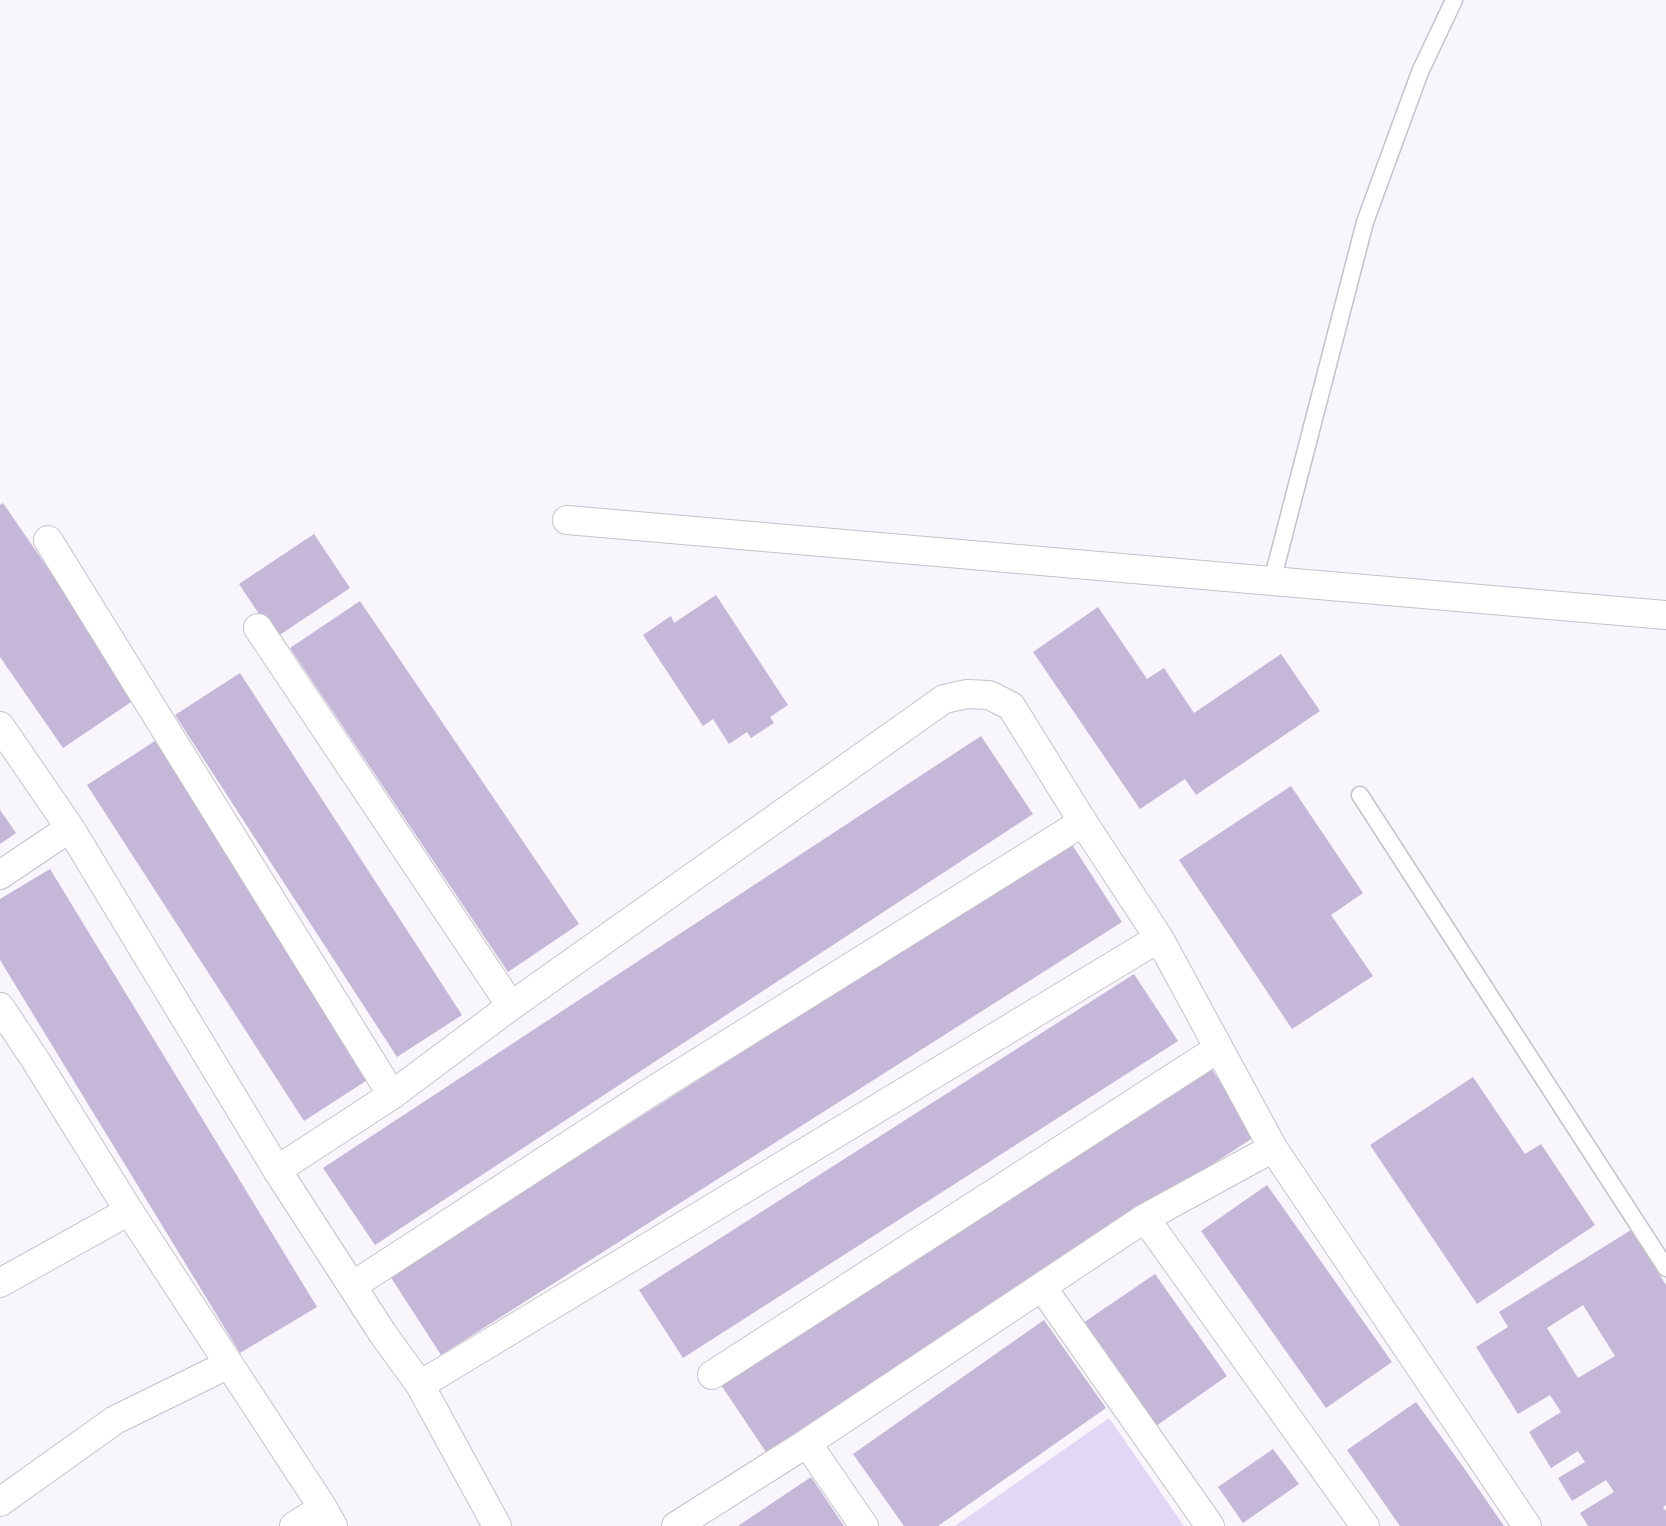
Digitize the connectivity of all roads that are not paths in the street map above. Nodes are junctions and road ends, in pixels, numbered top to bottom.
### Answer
1 (1454, 0) edge
2 (567, 520) dead end
3 (48, 540) dead end
4 (1272, 581) junction
5 (1666, 615) edge
6 (258, 628) dead end
7 (0, 726) edge
8 (1360, 795) dead end
9 (1083, 822) junction
10 (70, 828) junction
11 (0, 875) edge
12 (1159, 938) junction
13 (511, 1006) junction
14 (0, 1007) edge
15 (1219, 1048) junction
16 (392, 1095) junction
17 (1273, 1148) junction
18 (277, 1170) junction
19 (129, 1211) junction
20 (1145, 1218) junction
21 (1666, 1268) edge
22 (0, 1283) edge
23 (352, 1286) junction
24 (1042, 1287) junction
25 (229, 1364) junction
26 (712, 1375) dead end
27 (420, 1385) junction
28 (806, 1443) junction
29 (0, 1502) edge
30 (328, 1517) edge
31 (691, 1522) edge
32 (294, 1526) edge
33 (497, 1526) edge
34 (864, 1526) edge
35 (1210, 1526) edge
36 (1365, 1526) edge
37 (1527, 1526) edge

1 - 4 lane
2 - 4 street
3 - 16 street
4 - 5 street
6 - 13 street
7 - 10 street
8 - 21 lane
9 - 12 street
9 - 13 street
9 - 23 street
10 - 11 street
10 - 18 street
12 - 15 street
12 - 27 street
13 - 16 street
14 - 19 street
15 - 17 street
15 - 26 street
16 - 18 street
17 - 20 street
17 - 37 street
18 - 23 street
19 - 22 street
19 - 25 street
20 - 24 street
20 - 36 street
23 - 27 street
24 - 28 street
24 - 35 street
25 - 29 street
25 - 30 street
27 - 33 street
28 - 31 street
28 - 34 street
30 - 32 street

